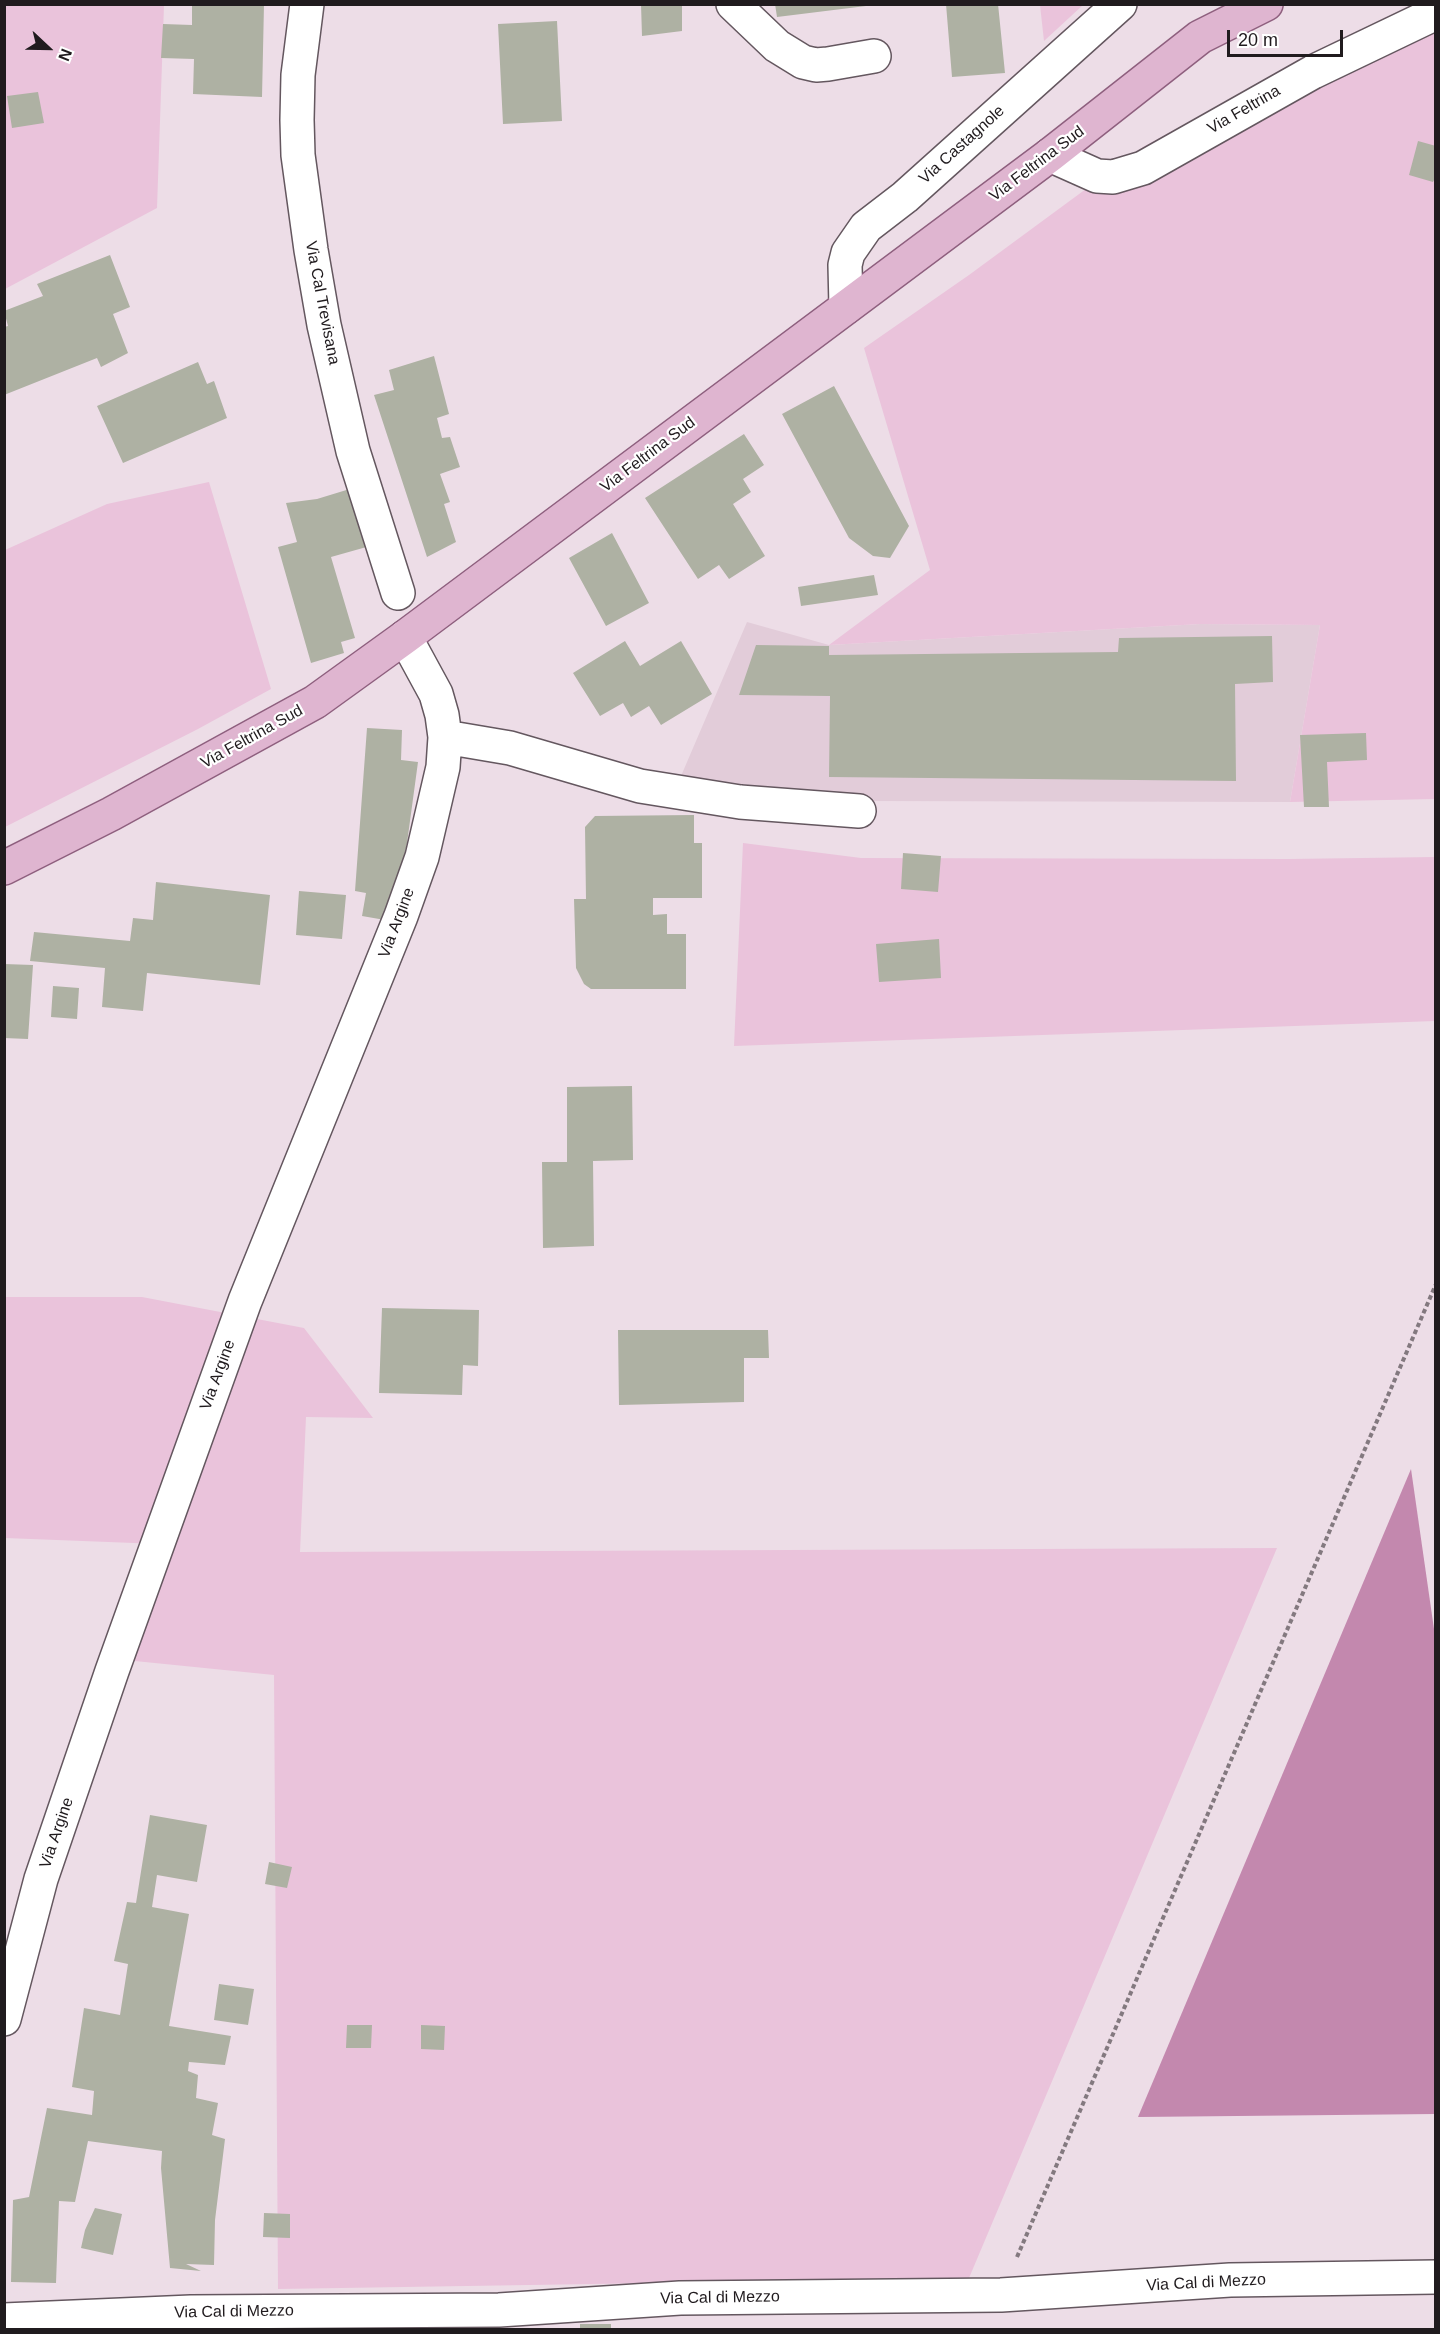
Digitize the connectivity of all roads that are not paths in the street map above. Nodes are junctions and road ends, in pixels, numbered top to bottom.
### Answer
1 (307, 4) edge
2 (733, 4) edge
3 (1120, 4) edge
4 (1266, 4) edge
5 (1436, 13) edge
6 (874, 56) dead end
7 (1050, 155) junction
8 (846, 307) junction
9 (398, 593) dead end
10 (405, 638) junction
11 (445, 737) junction
12 (859, 811) dead end
13 (4, 868) edge
14 (4, 2019) edge
15 (1436, 2277) edge
16 (4, 2320) edge

1 - 9 street, Via Cal Trevisana
2 - 6 street
3 - 8 street, Via Castagnole
4 - 7 main road, Via Feltrina Sud
5 - 7 street, Via Feltrina
7 - 8 main road, Via Feltrina Sud
8 - 10 main road, Via Feltrina Sud
10 - 11 street, Via Argine
10 - 13 main road, Via Feltrina Sud
11 - 12 street
11 - 14 street, Via Argine
15 - 16 street, Via Cal di Mezzo

